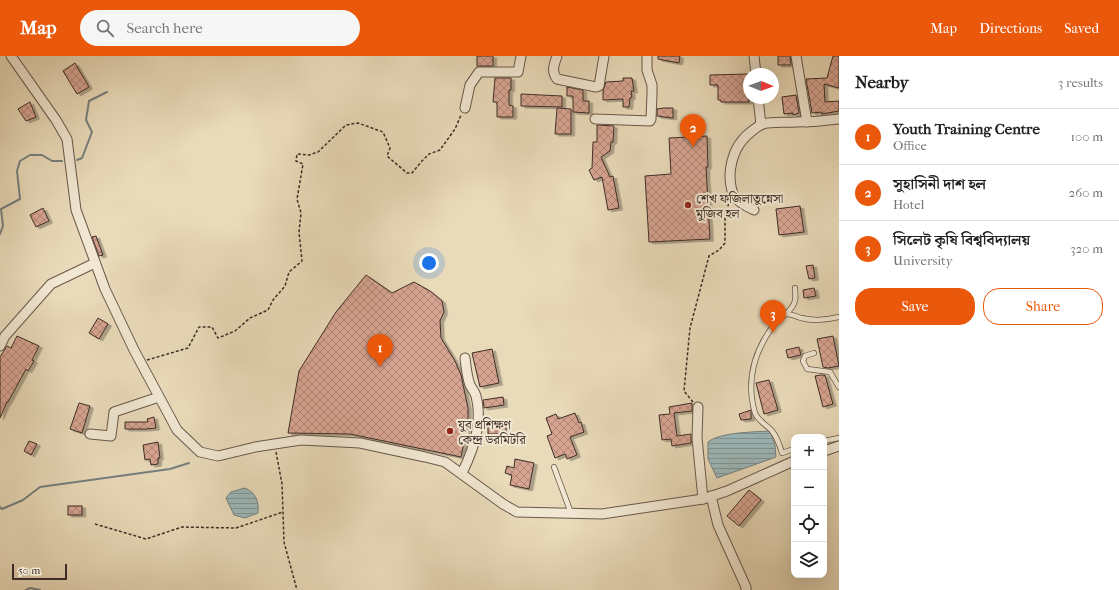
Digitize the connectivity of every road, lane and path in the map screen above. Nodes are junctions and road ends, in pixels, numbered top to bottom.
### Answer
1 (11, 56) edge
2 (521, 56) edge
3 (557, 56) edge
4 (604, 56) edge
5 (648, 56) edge
6 (754, 56) edge
7 (796, 56) edge
8 (755, 68) edge
9 (758, 104) edge
10 (464, 108) joint
11 (595, 119) dead end
12 (839, 119) edge
13 (807, 122) junction
14 (760, 125) junction
15 (732, 194) junction
16 (754, 210) dead end
17 (95, 263) junction
18 (795, 288) dead end
19 (786, 314) junction
20 (839, 317) edge
21 (0, 346) edge
22 (814, 353) dead end
23 (465, 358) dead end
24 (140, 363) junction
25 (839, 387) edge
26 (159, 397) junction
27 (698, 407) joint
28 (90, 434) dead end
29 (839, 438) edge
30 (827, 440) edge
31 (275, 444) junction
32 (839, 446) edge
33 (827, 450) edge
34 (791, 451) edge
35 (791, 462) edge
36 (554, 467) dead end
37 (462, 473) junction
38 (707, 497) junction
39 (283, 512) junction
40 (572, 514) junction
41 (95, 524) dead end
42 (297, 590) edge
43 (746, 590) edge

1 - 17 street
2 - 10 street
3 - 4 street
5 - 11 street
6 - 8 street
7 - 13 street
9 - 14 street
10 - 24 path
12 - 13 street
13 - 14 street
14 - 15 street
15 - 16 street
15 - 27 path
17 - 21 street
17 - 24 street
18 - 19 lane
19 - 20 lane
19 - 34 lane
22 - 25 lane
23 - 37 street
24 - 26 street
26 - 28 street
26 - 31 street
27 - 38 street
29 - 30 lane
31 - 37 street
31 - 39 path
32 - 33 street
35 - 38 street
36 - 40 lane
37 - 40 street
38 - 40 street
38 - 43 street
39 - 41 path
39 - 42 path

